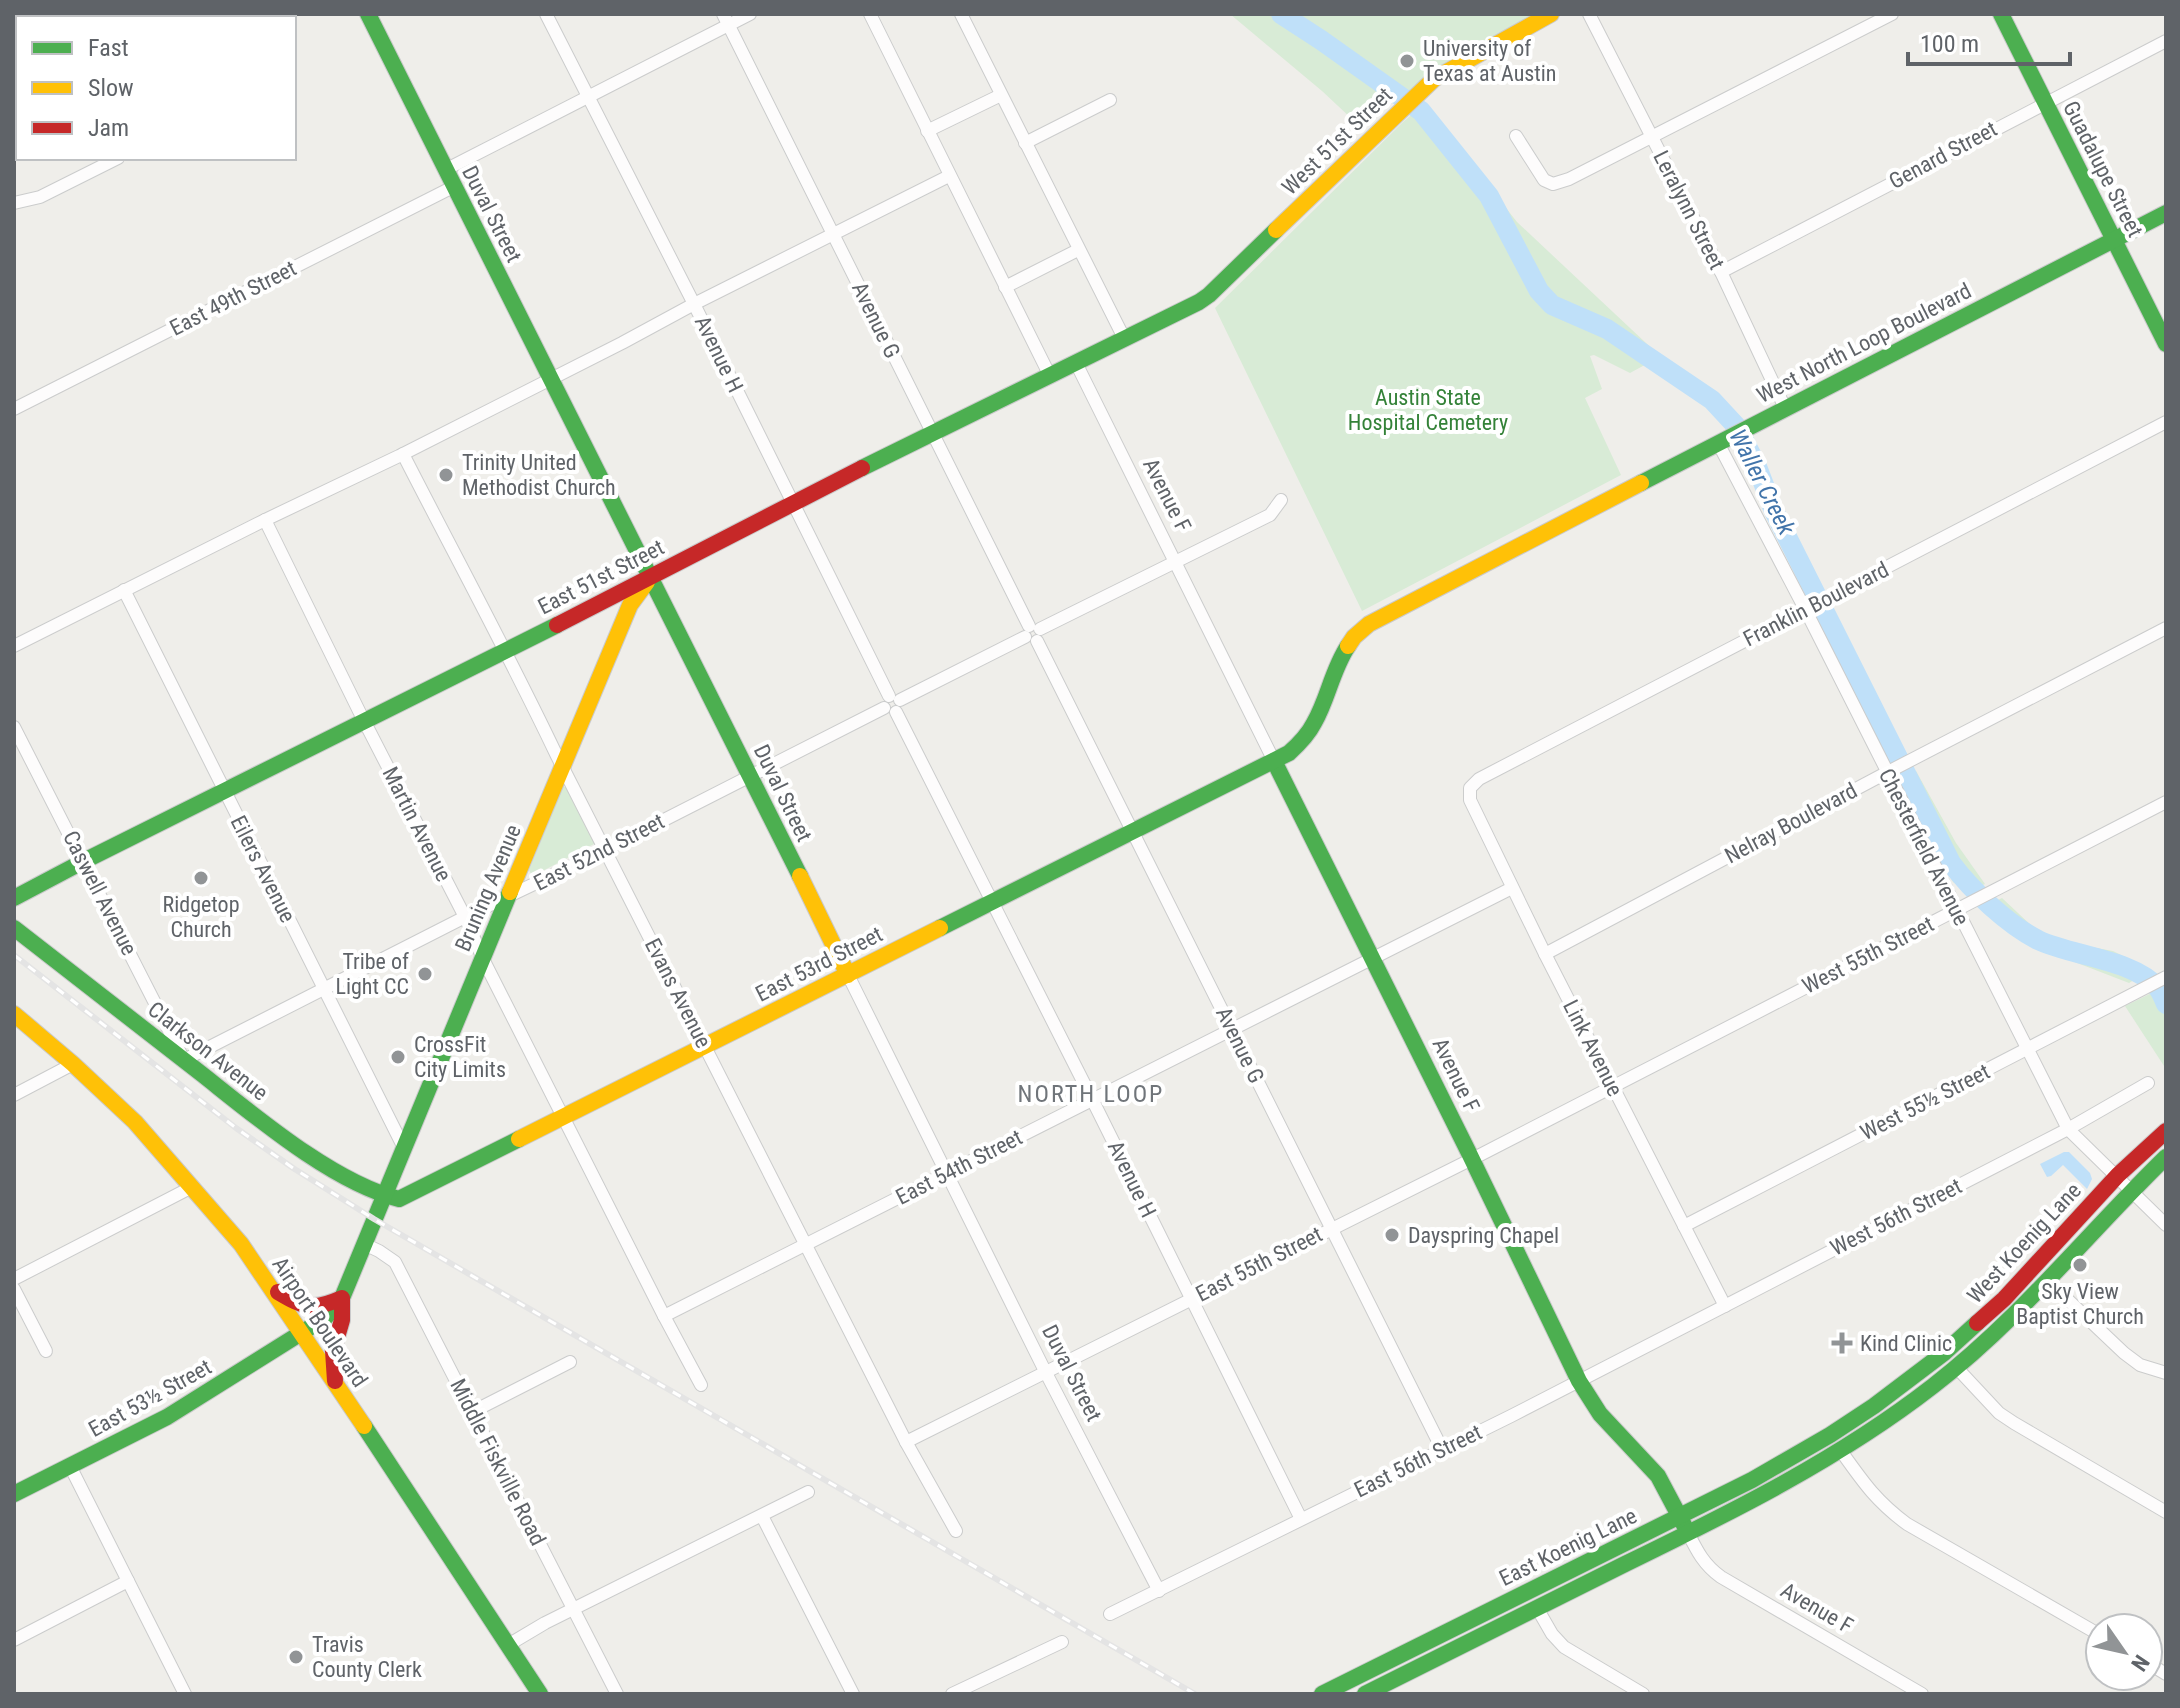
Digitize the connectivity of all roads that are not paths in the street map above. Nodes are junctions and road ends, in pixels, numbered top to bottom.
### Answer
1 (368, 14) edge
2 (546, 14) edge
3 (750, 14) edge
4 (870, 14) edge
5 (961, 14) edge
6 (1551, 14) edge
7 (1589, 14) edge
8 (1892, 14) edge
9 (2001, 14) edge
10 (726, 19) edge
11 (2166, 41) edge
12 (1001, 95) junction
13 (588, 96) junction
14 (1110, 100) dead end
15 (2044, 102) junction
16 (927, 131) junction
17 (1516, 136) dead end
18 (1652, 136) junction
19 (1025, 143) junction
20 (114, 160) edge
21 (445, 170) junction
22 (949, 176) junction
23 (453, 187) junction
24 (14, 203) edge
25 (2166, 213) edge
26 (834, 235) junction
27 (2114, 240) junction
28 (1078, 250) junction
29 (1721, 272) junction
30 (1005, 287) junction
31 (1209, 295) joint
32 (694, 304) junction
33 (1124, 338) junction
34 (2166, 344) edge
35 (1076, 363) junction
36 (1050, 376) junction
37 (552, 378) junction
38 (1785, 408) junction
39 (14, 409) edge
40 (2166, 422) edge
41 (933, 433) junction
42 (1732, 436) junction
43 (403, 454) junction
44 (1281, 500) dead end
45 (792, 504) junction
46 (265, 520) junction
47 (1176, 562) junction
48 (650, 577) junction
49 (124, 590) junction
50 (1816, 604) junction
51 (1369, 624) joint
52 (2166, 628) edge
53 (1033, 633) junction
54 (14, 646) edge
55 (506, 650) junction
56 (892, 704) junction
57 (364, 721) junction
58 (14, 727) edge
59 (1274, 761) junction
60 (563, 767) junction
61 (1898, 767) junction
62 (751, 775) junction
63 (1470, 788) joint
64 (224, 791) junction
65 (2166, 802) edge
66 (1133, 832) junction
67 (605, 850) junction
68 (84, 861) junction
69 (1512, 888) junction
70 (14, 898) edge
71 (507, 899) junction
72 (992, 902) junction
73 (1956, 910) junction
74 (465, 917) junction
75 (14, 928) edge
76 (1545, 954) junction
77 (483, 959) junction
78 (1373, 959) junction
79 (848, 975) junction
80 (2165, 977) edge
81 (324, 989) junction
82 (14, 1014) edge
83 (1232, 1028) junction
84 (705, 1046) junction
85 (2027, 1049) junction
86 (184, 1060) junction
87 (73, 1064) junction
88 (2148, 1083) dead end
89 (1613, 1087) junction
90 (14, 1095) edge
91 (1092, 1099) junction
92 (564, 1117) junction
93 (2068, 1129) junction
94 (2166, 1131) edge
95 (404, 1148) junction
96 (2166, 1157) edge
97 (1473, 1159) junction
98 (948, 1172) junction
99 (2118, 1175) junction
100 (192, 1187) junction
101 (2131, 1190) junction
102 (384, 1195) junction
103 (2166, 1225) edge
104 (1684, 1226) junction
105 (1331, 1228) junction
106 (364, 1244) junction
107 (805, 1245) junction
108 (14, 1279) edge
109 (2048, 1281) junction
110 (14, 1289) edge
111 (272, 1289) junction
112 (342, 1298) junction
113 (1191, 1299) junction
114 (1725, 1306) junction
115 (664, 1316) junction
116 (302, 1333) junction
117 (46, 1351) dead end
118 (570, 1362) dead end
119 (1956, 1367) junction
120 (1045, 1371) junction
121 (2166, 1373) edge
122 (1579, 1381) junction
123 (335, 1385) junction
124 (701, 1385) dead end
125 (472, 1412) junction
126 (1830, 1435) joint
127 (906, 1442) junction
128 (1442, 1449) junction
129 (1841, 1451) junction
130 (70, 1466) junction
131 (808, 1492) dead end
132 (14, 1494) edge
133 (2166, 1512) edge
134 (762, 1516) junction
135 (1680, 1516) junction
136 (1301, 1519) junction
137 (956, 1531) dead end
138 (1688, 1533) junction
139 (128, 1581) junction
140 (1159, 1591) junction
141 (1537, 1608) junction
142 (574, 1609) junction
143 (1110, 1614) dead end
144 (2084, 1626) edge
145 (14, 1640) edge
146 (1062, 1642) dead end
147 (508, 1645) junction
148 (1390, 1689) edge
149 (185, 1694) edge
150 (540, 1694) edge
151 (617, 1694) edge
152 (853, 1694) edge
153 (952, 1694) edge
154 (1322, 1694) edge
155 (1365, 1694) edge
156 (1643, 1694) edge
157 (1922, 1694) edge

1 - 21 street, Duval Street
2 - 13 street, Avenue H
3 - 10 street
4 - 16 street
5 - 12 street
6 - 31 street, West 51st Street
7 - 18 street, Leralynn Street
8 - 18 street
9 - 15 street, Guadalupe Street
10 - 13 street
10 - 26 street, Avenue G
11 - 15 street, Genard Street
12 - 16 street
12 - 19 street
13 - 21 street
13 - 32 street, Avenue H
14 - 19 street
15 - 27 street, Guadalupe Street
15 - 29 street, Genard Street
16 - 22 street
17 - 18 street
18 - 29 street, Leralynn Street
19 - 28 street
20 - 24 street
21 - 23 street, Duval Street
22 - 26 street
22 - 30 street
23 - 37 street, Duval Street
23 - 39 street, East 49th Street
25 - 27 street, West North Loop Boulevard
26 - 32 street
26 - 41 street, Avenue G
27 - 34 street, Guadalupe Street
27 - 38 street, West North Loop Boulevard
28 - 30 street
28 - 33 street
29 - 38 street, Leralynn Street
30 - 36 street
31 - 33 street, East 51st Street
32 - 37 street
32 - 45 street, Avenue H
33 - 35 street, East 51st Street
35 - 36 street, East 51st Street
35 - 47 street, Avenue F
36 - 41 street, East 51st Street
37 - 43 street
37 - 48 street, Duval Street
38 - 42 street, West North Loop Boulevard
40 - 50 street, Franklin Boulevard
41 - 45 street, East 51st Street
41 - 53 street, Avenue G
42 - 50 street, Chesterfield Avenue
42 - 51 street, West North Loop Boulevard
43 - 46 street
43 - 55 street, Evans Avenue
44 - 47 street, East 52nd Street
45 - 48 street, East 51st Street
45 - 56 street, Avenue H
46 - 49 street
46 - 57 street, Martin Avenue
47 - 53 street, East 52nd Street
47 - 59 street, Avenue F
48 - 55 street, East 51st Street
48 - 60 street, Bruning Avenue
48 - 62 street, Duval Street
49 - 54 street
49 - 64 street, Eilers Avenue
50 - 61 street, Chesterfield Avenue
50 - 63 street, Franklin Boulevard
51 - 59 street, East 53rd Street
52 - 61 street, Nelray Boulevard
53 - 56 street, East 52nd Street
53 - 66 street, Avenue G
55 - 57 street, East 51st Street
55 - 60 street, Evans Avenue
56 - 62 street, East 52nd Street
56 - 72 street, Avenue H
57 - 64 street, East 51st Street
57 - 74 street, Martin Avenue
58 - 68 street, Caswell Avenue
59 - 66 street, East 53rd Street
59 - 78 street, Avenue F
60 - 67 street, Evans Avenue
60 - 71 street, Bruning Avenue
61 - 73 street, Chesterfield Avenue
61 - 76 street, Nelray Boulevard
62 - 67 street, East 52nd Street
62 - 79 street, Duval Street
63 - 69 street, Link Avenue
64 - 68 street, East 51st Street
64 - 81 street, Eilers Avenue
65 - 73 street, West 55th Street
66 - 72 street, East 53rd Street
66 - 83 street, Avenue G
67 - 71 street, East 52nd Street
67 - 84 street, Evans Avenue
68 - 70 street, East 51st Street
68 - 86 street, Caswell Avenue
69 - 76 street, Link Avenue
69 - 78 street, East 54th Street
71 - 74 street, East 52nd Street
71 - 77 street, Bruning Avenue
72 - 79 street, East 53rd Street
72 - 91 street, Avenue H
73 - 85 street, Chesterfield Avenue
73 - 89 street, West 55th Street
74 - 77 street, Martin Avenue
74 - 81 street, East 52nd Street
75 - 86 street, Clarkson Avenue
76 - 89 street, Link Avenue
77 - 92 street, Martin Avenue
77 - 95 street, Bruning Avenue
78 - 83 street, East 54th Street
78 - 97 street, Avenue F
79 - 84 street, East 53rd Street
79 - 98 street, Duval Street
80 - 85 street, West 55½ Street
81 - 86 street, East 52nd Street
81 - 95 street, Eilers Avenue
82 - 87 street, Airport Boulevard
83 - 91 street, East 54th Street
83 - 105 street, Avenue G
84 - 92 street, East 53rd Street
84 - 107 street, Evans Avenue
85 - 93 street, Chesterfield Avenue
85 - 104 street, West 55½ Street
86 - 102 street, Clarkson Avenue
87 - 90 street
87 - 100 street, Airport Boulevard
88 - 93 street, West 56th Street
89 - 97 street, East 55th Street
89 - 104 street, Link Avenue
91 - 98 street, East 54th Street
91 - 113 street, Avenue H
92 - 102 street, East 53rd Street
92 - 115 street, Martin Avenue
93 - 99 street, Chesterfield Avenue
93 - 114 street, West 56th Street
94 - 99 street, West Koenig Lane
95 - 102 street, Bruning Avenue
96 - 101 street, West Koenig Lane
97 - 105 street, East 55th Street
97 - 122 street, Avenue F
98 - 107 street, East 54th Street
98 - 120 street, Duval Street
99 - 101 street, Chesterfield Avenue
99 - 126 street, West Koenig Lane
100 - 108 street
100 - 111 street, Airport Boulevard
101 - 103 street, Chesterfield Avenue
101 - 109 street, West Koenig Lane
102 - 106 street, Bruning Avenue
104 - 114 street, Link Avenue
105 - 113 street, East 55th Street
105 - 128 street, Avenue G
106 - 112 street
106 - 125 street, Middle Fiskville Road
107 - 115 street, East 54th Street
107 - 127 street, Evans Avenue
109 - 119 street, West Koenig Lane
109 - 121 street
110 - 117 street
111 - 112 street
111 - 116 street, Airport Boulevard
112 - 116 street
112 - 123 street
113 - 120 street, East 55th Street
113 - 136 street, Avenue H
114 - 122 street, East 56th Street
115 - 124 street, Martin Avenue
116 - 123 street, Airport Boulevard
116 - 130 street, East 53½ Street
118 - 125 street
119 - 129 street, West Koenig Lane
119 - 133 street
120 - 127 street, East 55th Street
120 - 140 street, Duval Street
122 - 128 street, East 56th Street
122 - 135 street, Avenue F
123 - 147 street, Airport Boulevard
125 - 142 street, Middle Fiskville Road
126 - 135 street, East Koenig Lane
127 - 137 street, Evans Avenue
128 - 136 street, East 56th Street
129 - 138 street, East Koenig Lane
129 - 144 street
130 - 132 street, East 53½ Street
130 - 139 street
131 - 134 street
134 - 142 street
134 - 152 street
135 - 138 street, Avenue F
135 - 154 street, East Koenig Lane
136 - 140 street, East 56th Street
138 - 141 street, East Koenig Lane
138 - 157 street, Avenue F
139 - 145 street
139 - 149 street
140 - 143 street, East 56th Street
141 - 148 street, East Koenig Lane
141 - 156 street
142 - 147 street
142 - 151 street, Middle Fiskville Road
146 - 153 street
147 - 150 street, Airport Boulevard
148 - 155 street, East Koenig Lane

